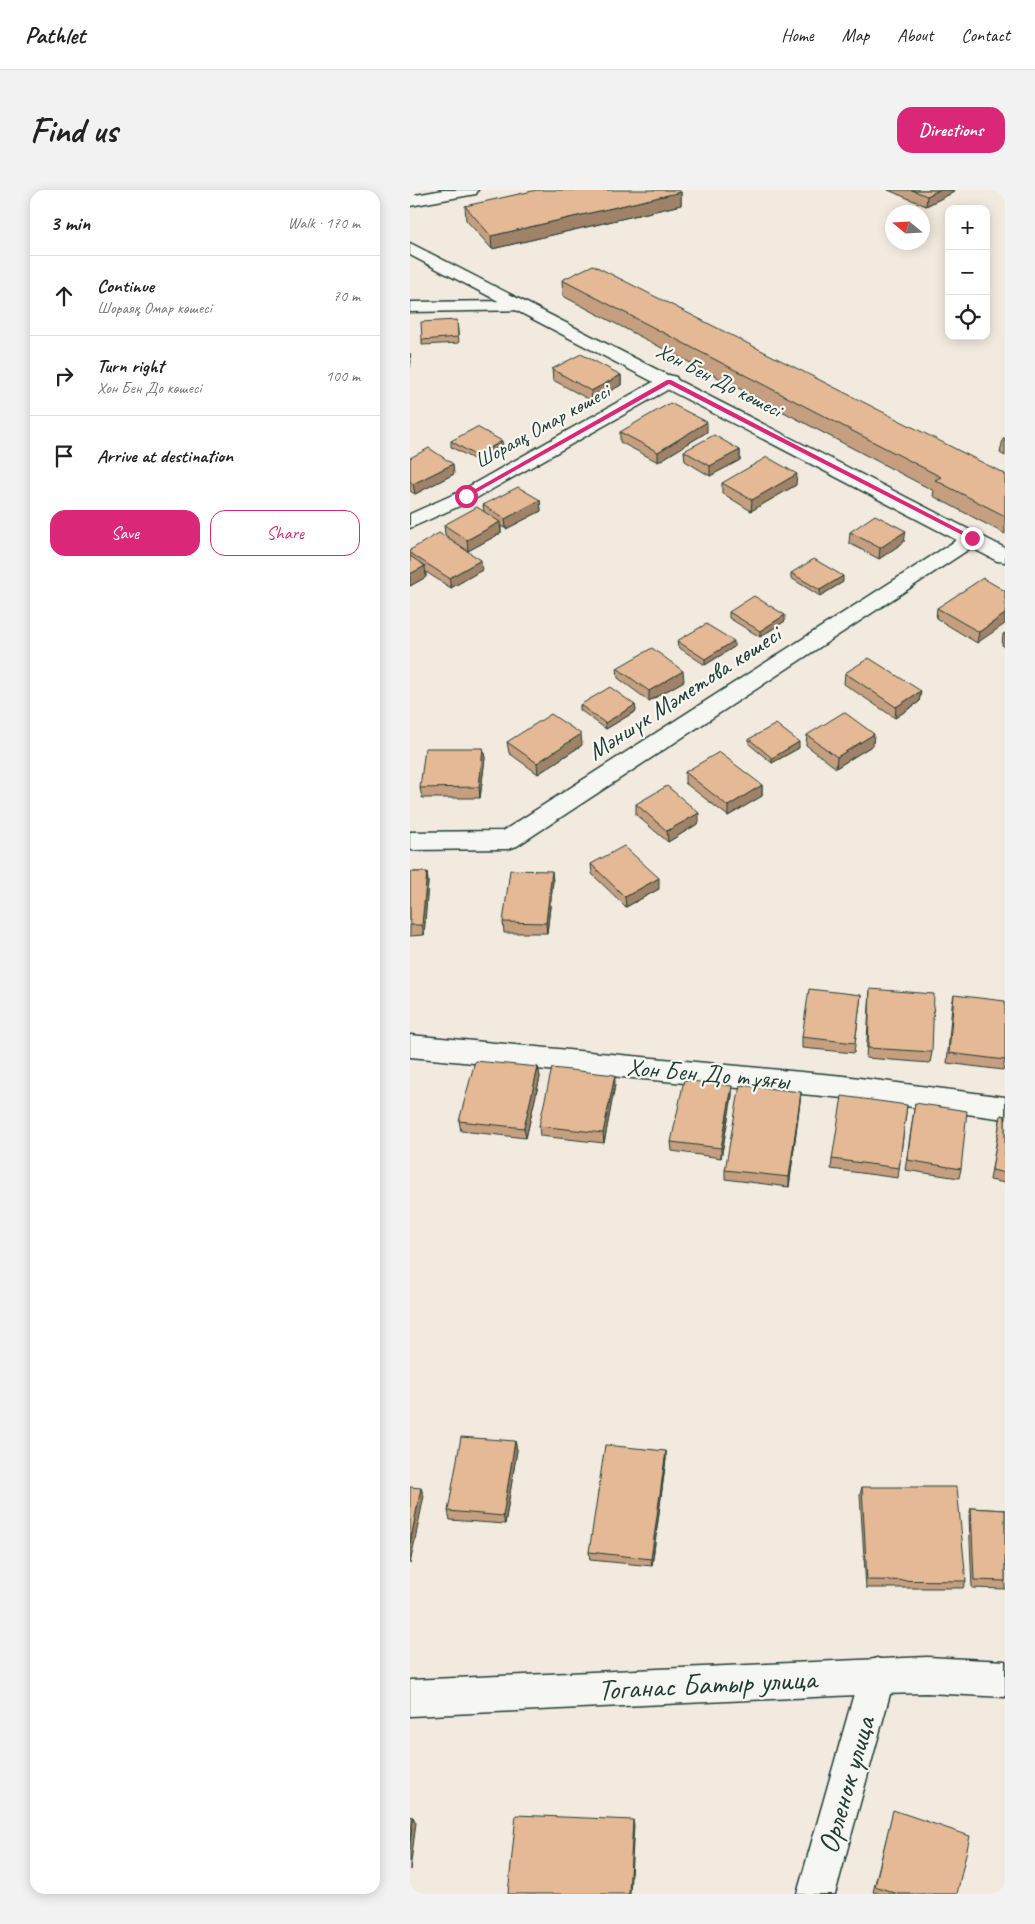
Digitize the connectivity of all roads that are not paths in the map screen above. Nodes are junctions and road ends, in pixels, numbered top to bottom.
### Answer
1 (470, 190) edge
2 (410, 201) edge
3 (410, 248) edge
4 (518, 306) junction
5 (410, 307) edge
6 (669, 382) junction
7 (410, 522) edge
8 (972, 538) junction
9 (1005, 556) edge
10 (410, 841) edge
11 (410, 1046) edge
12 (1005, 1108) edge
13 (877, 1676) junction
14 (1005, 1679) edge
15 (410, 1698) edge
16 (816, 1894) edge

1 - 2 street
3 - 4 street, Хон Бен До көшесі
4 - 5 street
4 - 6 street, Хон Бен До көшесі
6 - 7 street, Шораяқ Омар көшесі
6 - 8 street, Хон Бен До көшесі
8 - 9 street, Хон Бен До көшесі
8 - 10 street, Мәншүк Мәметова көшесі
11 - 12 street, Хон Бен До тұяғы
13 - 14 street, Тоганас Батыр улица
13 - 15 street, Тоганас Батыр улица
13 - 16 street, Орленок улица

